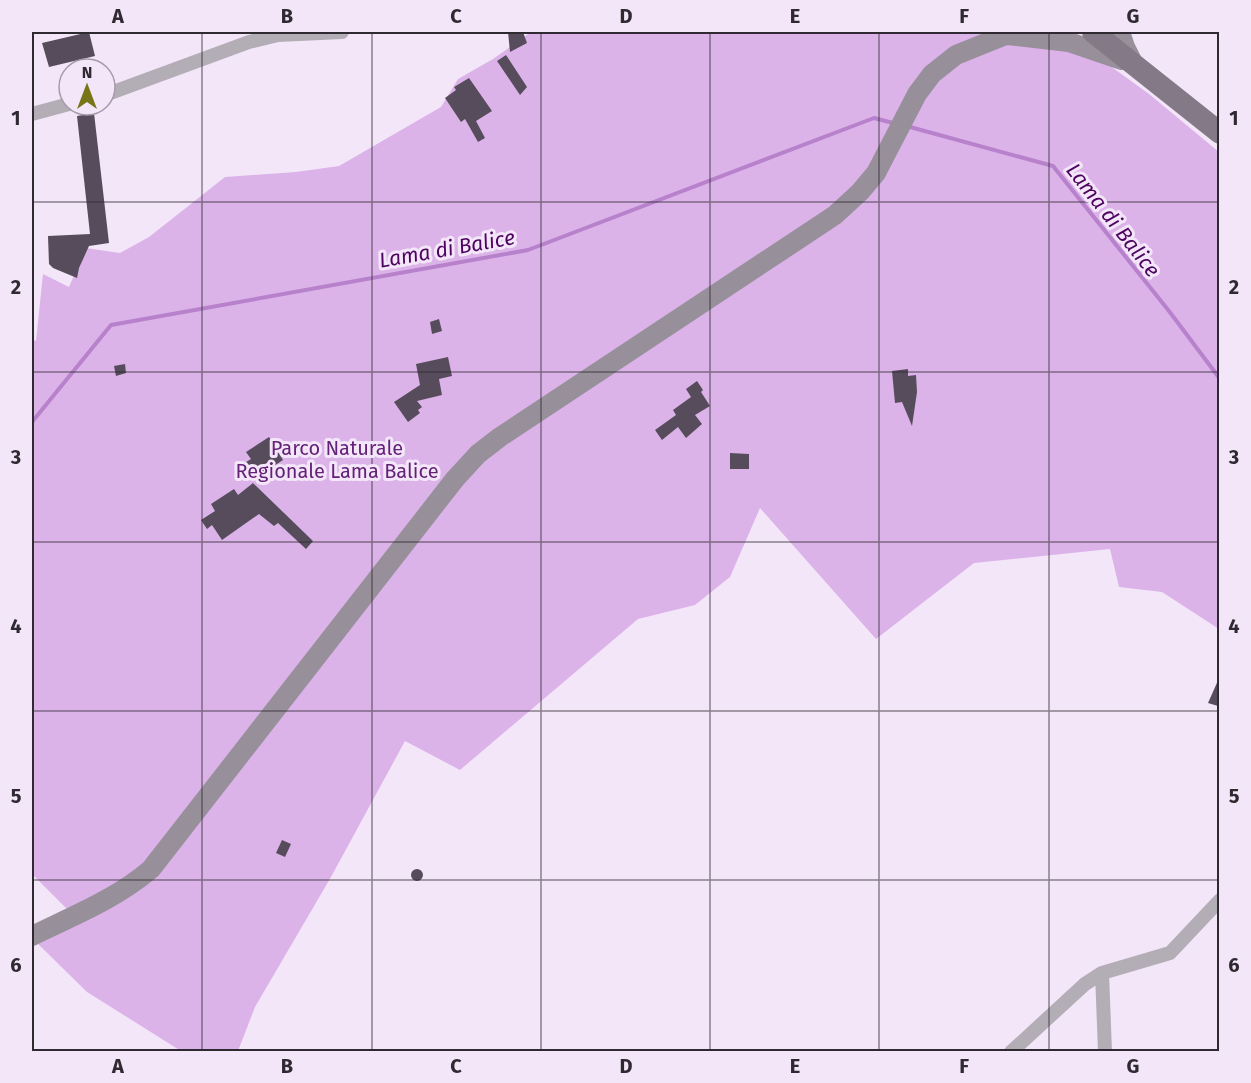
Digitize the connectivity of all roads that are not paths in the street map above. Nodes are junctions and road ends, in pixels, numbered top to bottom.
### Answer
1 (342, 32) edge
2 (1008, 32) edge
3 (1055, 32) edge
4 (1093, 32) edge
5 (1120, 32) edge
6 (1033, 37) junction
7 (1135, 66) junction
8 (117, 91) edge
9 (57, 107) edge
10 (32, 114) edge
11 (1220, 133) edge
12 (1220, 900) edge
13 (32, 936) edge
14 (1102, 973) junction
15 (1011, 1052) edge
16 (1105, 1052) edge

1 - 8 street
2 - 6 main road
2 - 13 main road
3 - 6 main road
4 - 7 main road
5 - 7 main road
6 - 7 main road
7 - 11 main road
9 - 10 street
12 - 14 street
14 - 15 street
14 - 16 street

